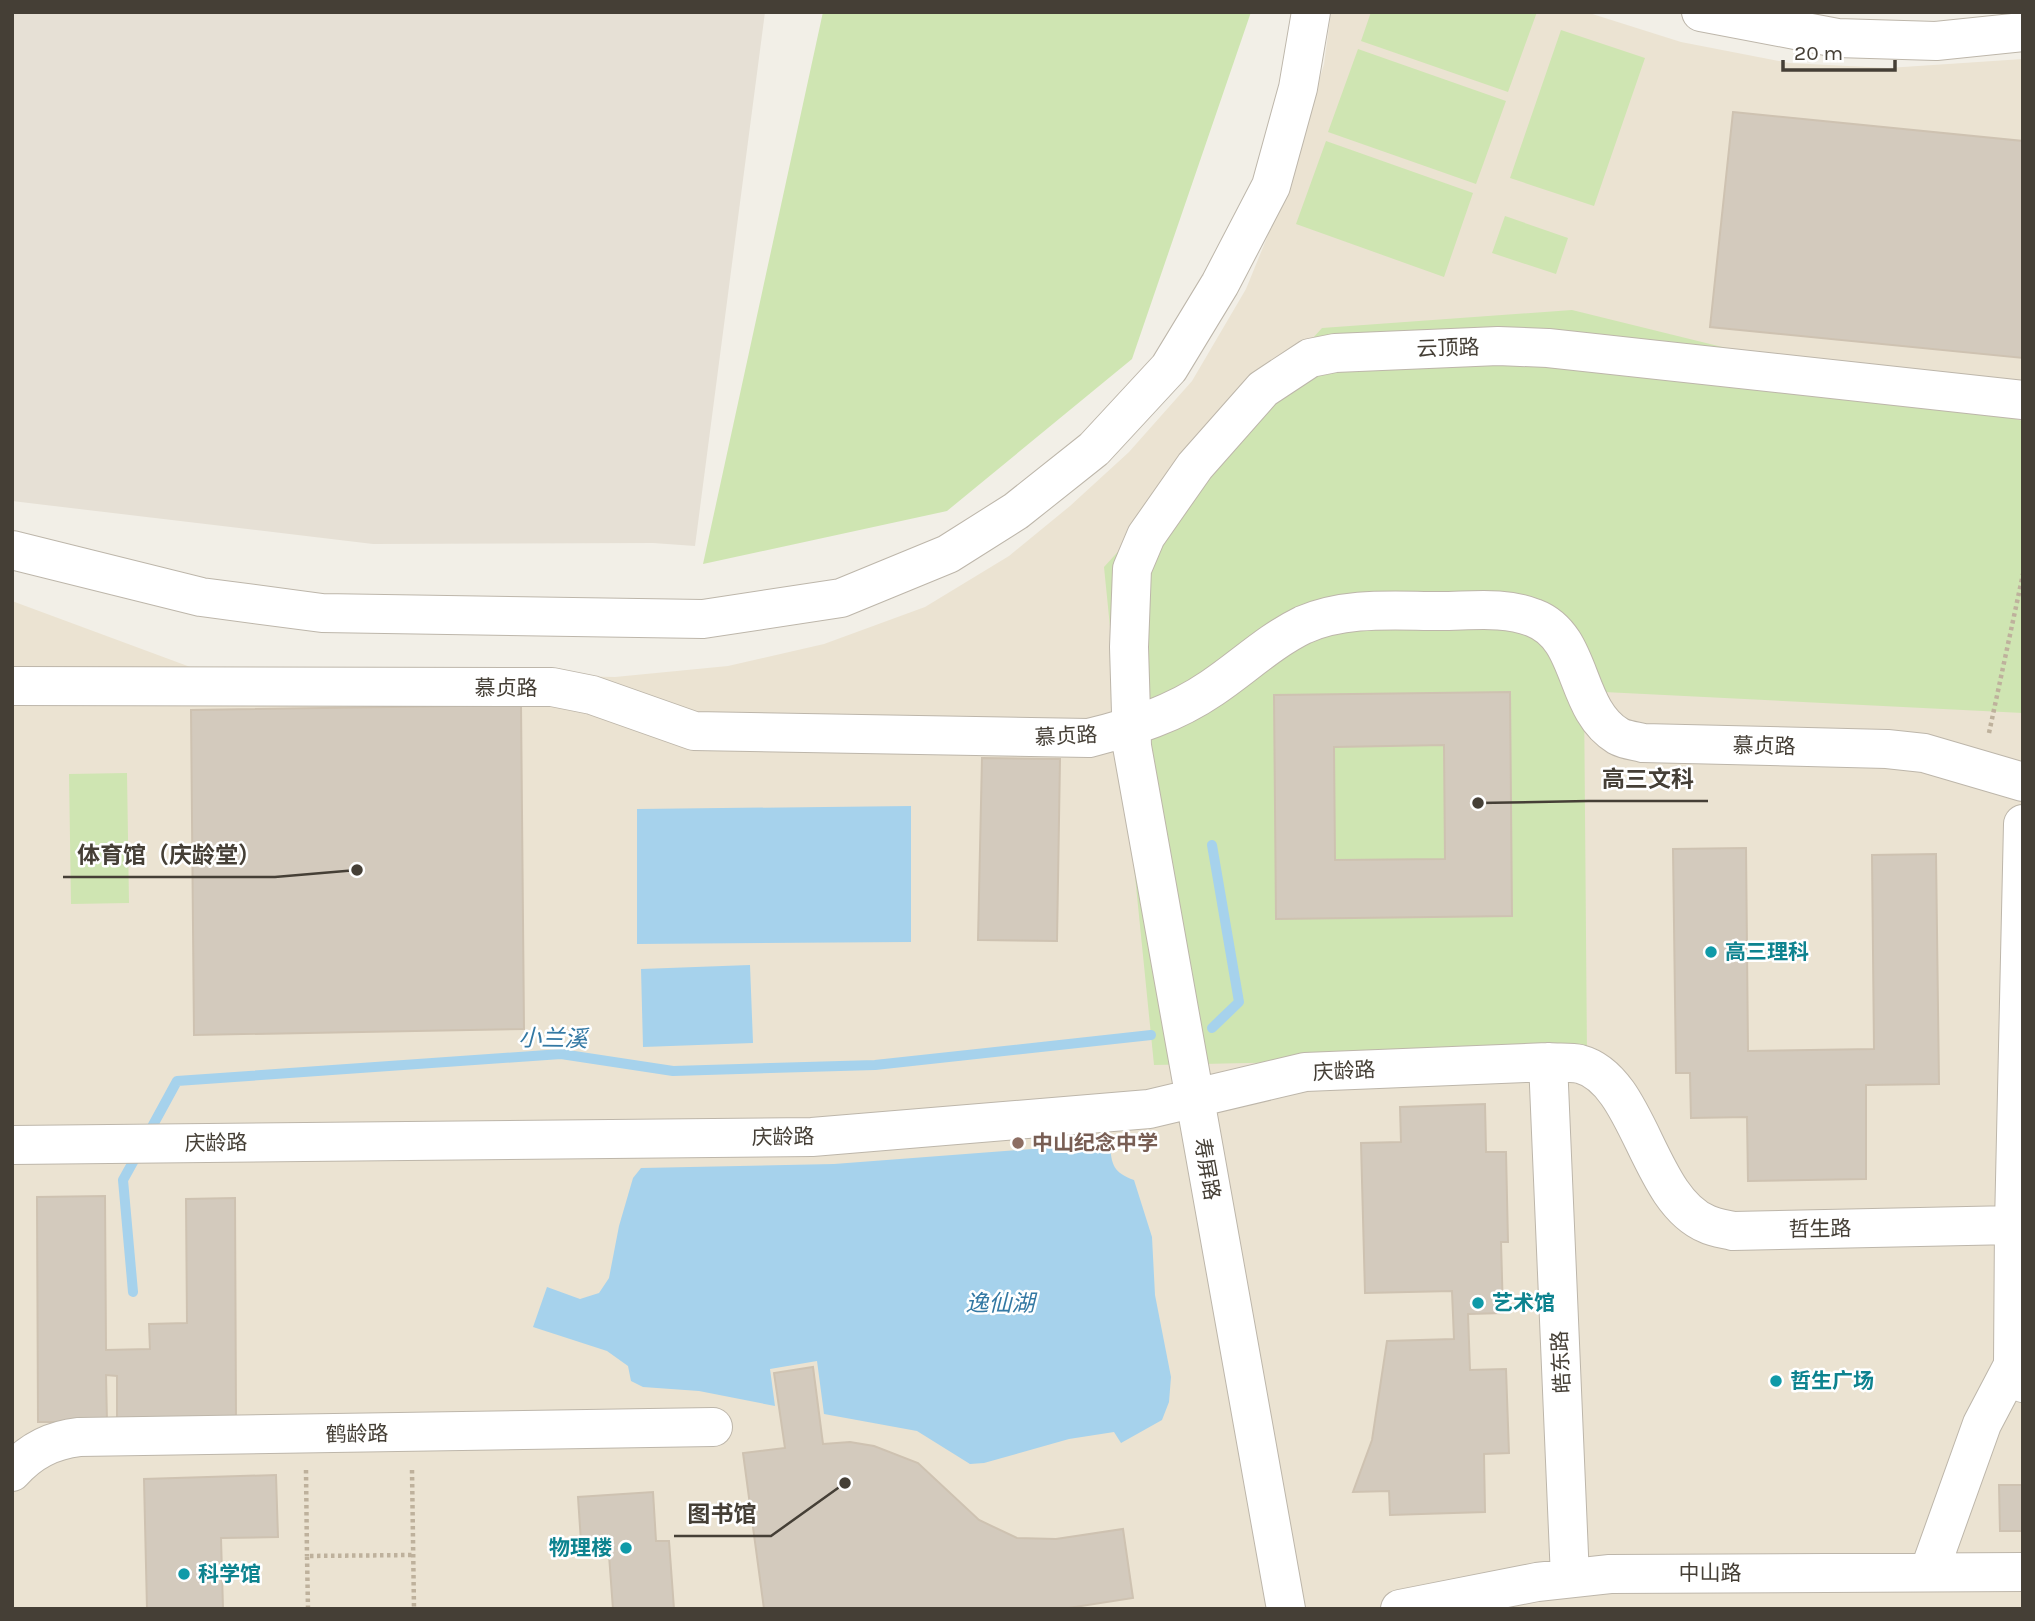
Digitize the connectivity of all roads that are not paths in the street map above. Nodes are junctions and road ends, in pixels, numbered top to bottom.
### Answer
1 (1311, 12) edge
2 (1701, 12) edge
3 (2023, 32) edge
4 (2023, 400) edge
5 (12, 550) edge
6 (12, 686) edge
7 (1131, 728) junction
8 (2023, 782) edge
9 (2023, 824) edge
10 (1548, 1062) junction
11 (1194, 1099) junction
12 (12, 1145) edge
13 (2014, 1225) junction
14 (2018, 1374) edge
15 (713, 1427) dead end
16 (12, 1472) edge
17 (1929, 1572) junction
18 (2023, 1572) edge
19 (1570, 1578) junction
20 (1286, 1609) edge
21 (1400, 1609) edge

1 - 5 street
2 - 3 street
4 - 7 street, 云顶路
6 - 7 street, 慕贞路
7 - 8 street, 慕贞路
7 - 11 street, 寿屏路
9 - 13 street
10 - 11 street, 庆龄路
10 - 13 street, 哲生路
10 - 19 street, 皓东路
11 - 12 street, 庆龄路
11 - 20 street, 寿屏路
13 - 14 street
14 - 17 street
15 - 16 street, 鹤龄路
17 - 18 street, 中山路
17 - 19 street, 中山路
19 - 21 street, 中山路

